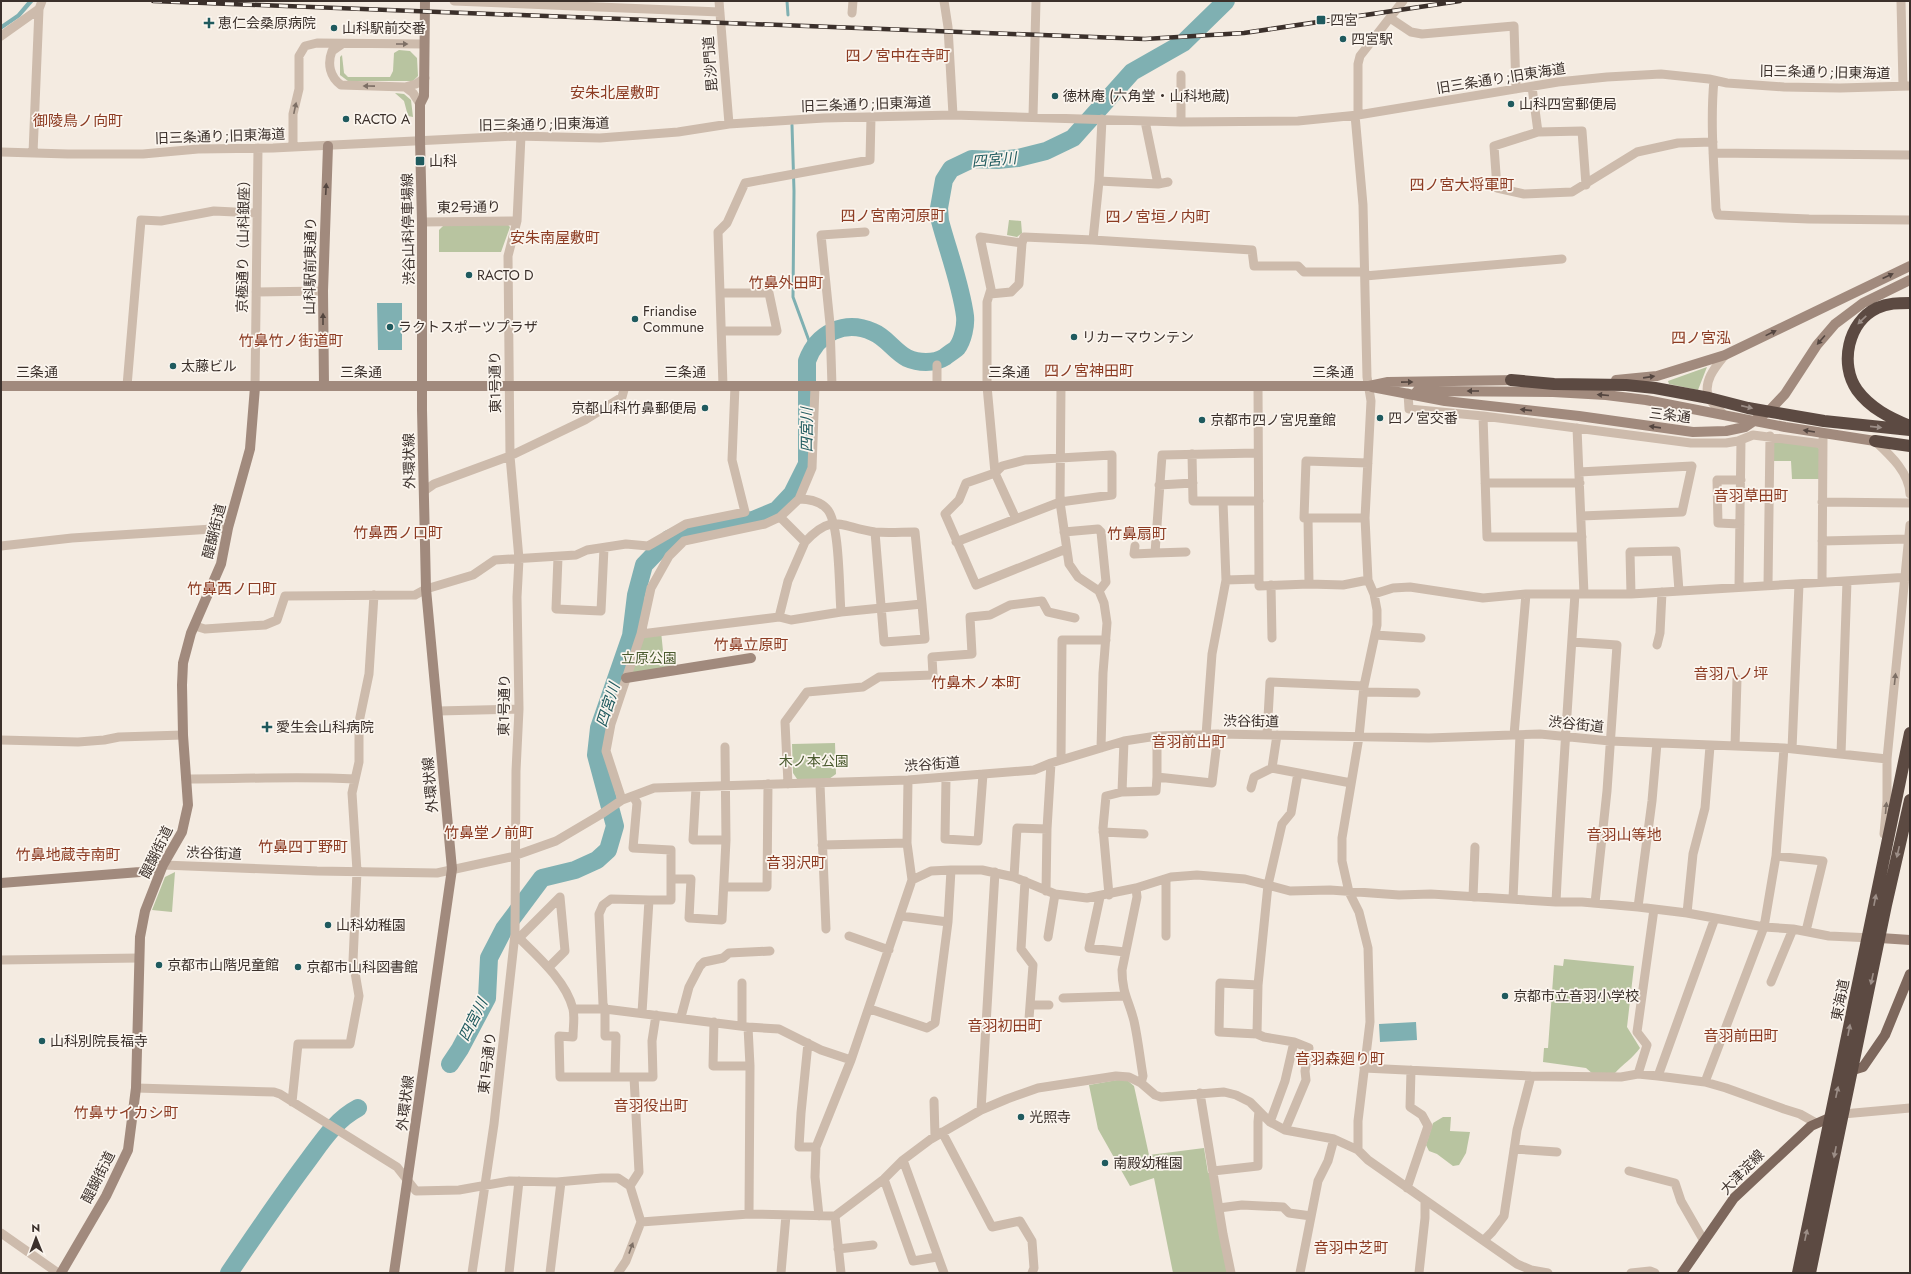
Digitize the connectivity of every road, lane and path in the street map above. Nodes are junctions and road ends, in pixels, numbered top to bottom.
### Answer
1 (425, 1) edge
2 (454, 1) edge
3 (719, 1) edge
4 (853, 1) edge
5 (944, 1) edge
6 (1036, 1) edge
7 (1403, 1) edge
8 (1901, 1) edge
9 (41, 5) edge
10 (720, 12) junction
11 (852, 13) dead end
12 (1390, 18) junction
13 (1, 36) edge
14 (342, 44) junction
15 (424, 44) junction
16 (1181, 75) dead end
17 (425, 78) junction
18 (1714, 80) junction
19 (1907, 86) edge
20 (404, 87) junction
21 (1532, 87) junction
22 (1516, 89) junction
23 (420, 104) junction
24 (1357, 115) junction
25 (953, 116) junction
26 (1033, 116) junction
27 (871, 117) junction
28 (1099, 118) junction
29 (1145, 121) junction
30 (1181, 122) junction
31 (729, 124) junction
32 (1538, 132) junction
33 (521, 136) junction
34 (420, 140) junction
35 (1713, 142) junction
36 (328, 146) junction
37 (293, 147) junction
38 (258, 148) junction
39 (1, 152) edge
40 (33, 153) junction
41 (1713, 153) junction
42 (1910, 155) edge
43 (1099, 181) junction
44 (1168, 182) dead end
45 (1158, 184) junction
46 (1586, 185) junction
47 (257, 213) junction
48 (1910, 220) edge
49 (517, 221) junction
50 (422, 222) junction
51 (865, 232) dead end
52 (1093, 240) junction
53 (1022, 243) junction
54 (1562, 259) dead end
55 (1910, 266) edge
56 (1365, 274) junction
57 (1910, 280) edge
58 (323, 291) junction
59 (256, 292) junction
60 (720, 293) junction
61 (990, 294) junction
62 (1910, 303) edge
63 (723, 331) junction
64 (1725, 355) junction
65 (937, 365) dead end
66 (1511, 380) joint
67 (1586, 382) junction
68 (1, 386) edge
69 (127, 386) junction
70 (324, 386) junction
71 (422, 386) junction
72 (508, 386) junction
73 (625, 386) junction
74 (724, 386) junction
75 (735, 386) junction
76 (814, 386) junction
77 (832, 386) junction
78 (937, 386) junction
79 (987, 386) junction
80 (1061, 386) junction
81 (1258, 386) junction
82 (1368, 386) junction
83 (255, 387) junction
84 (1397, 390) junction
85 (1408, 393) junction
86 (1709, 398) junction
87 (1724, 415) junction
88 (1483, 416) junction
89 (1910, 426) edge
90 (1577, 428) junction
91 (1910, 430) edge
92 (1770, 436) junction
93 (1823, 439) junction
94 (1741, 440) junction
95 (1875, 441) junction
96 (1910, 446) edge
97 (1257, 453) junction
98 (1192, 454) junction
99 (510, 456) junction
100 (1061, 458) junction
101 (1368, 463) junction
102 (1579, 472) junction
103 (995, 473) junction
104 (1741, 480) junction
105 (1580, 482) junction
106 (1193, 483) junction
107 (1485, 483) junction
108 (1159, 484) junction
109 (1910, 488) edge
110 (424, 491) junction
111 (799, 499) junction
112 (1259, 501) junction
113 (1060, 502) junction
114 (1223, 502) junction
115 (1822, 502) junction
116 (1910, 502) edge
117 (1581, 516) junction
118 (780, 518) junction
119 (1308, 518) junction
120 (1365, 518) junction
121 (1016, 519) junction
122 (834, 523) junction
123 (1740, 524) junction
124 (1910, 525) edge
125 (228, 528) junction
126 (876, 532) junction
127 (1064, 532) junction
128 (1582, 537) junction
129 (1909, 539) junction
130 (1822, 540) junction
131 (805, 542) junction
132 (956, 542) junction
133 (1, 546) edge
134 (1135, 546) dead end
135 (604, 548) junction
136 (1066, 549) junction
137 (1186, 552) dead end
138 (1155, 553) junction
139 (558, 558) junction
140 (519, 559) junction
141 (1908, 577) edge
142 (1258, 579) junction
143 (1226, 580) junction
144 (1368, 580) junction
145 (1847, 581) junction
146 (1822, 582) junction
147 (1309, 584) junction
148 (1799, 584) junction
149 (1271, 585) junction
150 (1768, 585) junction
151 (1739, 587) junction
152 (426, 589) junction
153 (1098, 591) junction
154 (1678, 591) junction
155 (1662, 592) junction
156 (1374, 594) junction
157 (1526, 594) junction
158 (1580, 594) junction
159 (1631, 594) junction
160 (374, 595) junction
161 (922, 604) junction
162 (881, 608) junction
163 (841, 612) junction
164 (779, 616) junction
165 (1075, 618) dead end
166 (195, 626) junction
167 (641, 634) junction
168 (1375, 635) junction
169 (1272, 638) dead end
170 (1421, 638) dead end
171 (1106, 640) junction
172 (1572, 642) junction
173 (1657, 646) dead end
174 (751, 658) dead end
175 (626, 678) junction
176 (1737, 679) dead end
177 (1364, 689) junction
178 (1416, 693) dead end
179 (519, 709) junction
180 (438, 710) junction
181 (1910, 733) edge
182 (1218, 734) junction
183 (183, 735) junction
184 (1206, 735) junction
185 (1267, 735) junction
186 (1277, 735) junction
187 (1517, 735) junction
188 (1157, 736) junction
189 (1564, 736) junction
190 (1359, 737) junction
191 (1, 740) edge
192 (1124, 741) junction
193 (1610, 741) junction
194 (1657, 743) junction
195 (1710, 746) junction
196 (1735, 746) junction
197 (725, 747) dead end
198 (1101, 748) junction
199 (1788, 748) junction
200 (1841, 754) junction
201 (1887, 759) junction
202 (1061, 760) junction
203 (1051, 763) junction
204 (1272, 768) junction
205 (1298, 773) junction
206 (983, 774) junction
207 (1157, 777) junction
208 (946, 778) junction
209 (186, 779) junction
210 (355, 779) junction
211 (908, 780) junction
212 (1351, 783) junction
213 (768, 784) junction
214 (788, 784) junction
215 (820, 784) junction
216 (726, 786) junction
217 (696, 788) junction
218 (1251, 788) dead end
219 (1122, 792) junction
220 (633, 796) junction
221 (622, 800) junction
222 (1910, 800) edge
223 (1047, 829) junction
224 (1103, 832) junction
225 (1144, 834) dead end
226 (726, 840) junction
227 (907, 843) junction
228 (822, 845) junction
229 (1475, 846) dead end
230 (514, 856) junction
231 (1776, 856) junction
232 (1883, 861) junction
233 (163, 865) junction
234 (452, 869) junction
235 (951, 870) junction
236 (357, 871) junction
237 (995, 872) junction
238 (1014, 877) junction
239 (672, 879) junction
240 (1166, 879) junction
241 (912, 880) junction
242 (1025, 881) junction
243 (1, 884) edge
244 (1268, 885) junction
245 (724, 887) junction
246 (1136, 888) junction
247 (1051, 892) junction
248 (1349, 892) junction
249 (1105, 896) junction
250 (1473, 896) junction
251 (1513, 899) junction
252 (649, 900) junction
253 (1556, 902) junction
254 (1594, 903) junction
255 (1638, 907) junction
256 (1654, 908) junction
257 (1687, 913) junction
258 (901, 916) junction
259 (1715, 918) junction
260 (948, 922) junction
261 (1764, 927) junction
262 (826, 929) dead end
263 (1793, 929) junction
264 (1806, 931) junction
265 (517, 936) junction
266 (849, 936) dead end
267 (1166, 936) dead end
268 (1048, 937) dead end
269 (1868, 938) junction
270 (1880, 938) junction
271 (1910, 940) edge
272 (889, 950) junction
273 (770, 951) dead end
274 (1125, 952) junction
275 (139, 958) junction
276 (1, 960) edge
277 (549, 967) junction
278 (1910, 974) edge
279 (1771, 982) dead end
280 (742, 983) dead end
281 (1258, 985) junction
282 (1125, 996) junction
283 (1063, 998) dead end
284 (1048, 1005) dead end
285 (1030, 1006) junction
286 (573, 1009) junction
287 (605, 1009) junction
288 (870, 1009) junction
289 (642, 1013) junction
290 (656, 1015) junction
291 (681, 1017) junction
292 (1029, 1019) dead end
293 (714, 1022) junction
294 (745, 1026) junction
295 (1257, 1034) junction
296 (1294, 1042) junction
297 (808, 1043) junction
298 (851, 1060) junction
299 (750, 1066) junction
300 (1364, 1068) junction
301 (1847, 1069) junction
302 (1411, 1070) junction
303 (1638, 1074) junction
304 (1531, 1076) junction
305 (1658, 1076) junction
306 (615, 1077) junction
307 (634, 1077) junction
308 (1706, 1082) junction
309 (1141, 1083) junction
310 (136, 1088) junction
311 (1200, 1093) junction
312 (934, 1101) dead end
313 (292, 1102) junction
314 (1910, 1108) edge
315 (981, 1110) junction
316 (1259, 1111) junction
317 (1837, 1115) junction
318 (1270, 1122) junction
319 (1816, 1123) junction
320 (1285, 1130) junction
321 (939, 1134) junction
322 (1334, 1140) junction
323 (816, 1146) junction
324 (1514, 1149) junction
325 (1358, 1150) junction
326 (1557, 1152) dead end
327 (903, 1160) junction
328 (1212, 1171) junction
329 (1629, 1171) dead end
330 (884, 1180) junction
331 (408, 1181) junction
332 (519, 1181) junction
333 (561, 1182) junction
334 (484, 1186) junction
335 (630, 1186) junction
336 (1407, 1188) junction
337 (1425, 1200) junction
338 (1219, 1208) junction
339 (749, 1214) junction
340 (786, 1215) junction
341 (819, 1216) junction
342 (834, 1216) junction
343 (1311, 1216) junction
344 (641, 1222) junction
345 (1, 1233) edge
346 (1484, 1240) junction
347 (1704, 1241) junction
348 (873, 1245) dead end
349 (838, 1249) junction
350 (937, 1257) junction
351 (1529, 1272) edge
352 (58, 1273) edge
353 (61, 1273) edge
354 (394, 1273) edge
355 (472, 1273) edge
356 (509, 1273) edge
357 (550, 1273) edge
358 (618, 1273) edge
359 (781, 1273) edge
360 (841, 1273) edge
361 (944, 1273) edge
362 (1032, 1273) edge
363 (1231, 1273) edge
364 (1300, 1273) edge
365 (1419, 1273) edge
366 (1548, 1273) edge
367 (1631, 1273) edge
368 (1656, 1273) edge
369 (1682, 1273) edge
370 (1798, 1273) edge
371 (1810, 1273) edge

1 - 15 main road, 渋谷山科停車場線
2 - 10 street
3 - 10 street, 毘沙門道
4 - 11 street
5 - 25 street
6 - 26 street
7 - 12 street
8 - 19 street
9 - 13 street
9 - 40 street
10 - 31 street, 毘沙門道
12 - 22 street
12 - 24 street
14 -> 15 street
20 -> 14 street
37 -> 14 street
15 - 17 main road, 渋谷山科停車場線
16 - 30 street
17 - 20 street
17 - 23 main road, 渋谷山科停車場線
18 - 19 street, 旧三条通り;旧東海道
18 - 21 street, 旧三条通り;旧東海道
18 - 35 street
20 - 23 street
21 - 22 street, 旧三条通り;旧東海道
21 - 32 street
22 - 24 street, 旧三条通り;旧東海道
23 - 34 main road, 渋谷山科停車場線
24 - 30 street, 旧三条通り;旧東海道
24 - 56 street
25 - 26 street, 旧三条通り;旧東海道
25 - 27 street, 旧三条通り;旧東海道
26 - 28 street, 旧三条通り;旧東海道
27 - 31 street, 旧三条通り;旧東海道
27 - 60 street
28 - 29 street, 旧三条通り;旧東海道
28 - 43 street
29 - 30 street, 旧三条通り;旧東海道
29 - 45 street
31 - 33 street, 旧三条通り;旧東海道
32 - 46 street
32 - 46 street
33 - 34 street, 旧三条通り;旧東海道
33 - 49 street, 東1号通り
34 - 36 street, 旧三条通り;旧東海道
34 - 50 main road, 渋谷山科停車場線
35 - 41 street
35 - 46 street
36 - 37 street, 旧三条通り;旧東海道
58 -> 36 main road, 山科駅前東通り
37 - 38 street, 旧三条通り;旧東海道
38 - 40 street, 旧三条通り;旧東海道
38 - 47 street, 京極通り（山科銀座）
39 - 40 street, 旧三条通り;旧東海道
41 - 42 street
41 - 48 street
43 - 45 street
43 - 52 street
44 - 45 street
47 - 59 street, 京極通り（山科銀座）
47 - 69 street
49 - 50 street, 東2号通り
49 - 72 street, 東1号通り
50 - 71 main road, 渋谷山科停車場線
51 - 77 street
52 - 53 street
52 - 56 street
53 - 61 street
53 - 61 street
54 - 56 street
64 -> 55 main road
56 - 82 street
57 -> 85 main road, 三条通
58 - 59 street
70 -> 58 main road, 山科駅前東通り
59 - 83 street, 京極通り（山科銀座）
60 - 63 street
60 - 63 street
61 - 79 street
62 -> 89 highway
63 - 74 street
67 -> 64 main road
64 - 86 street
65 - 78 street
66 - 67 highway
82 -> 66 main road, 三条通
67 - 86 highway
68 - 69 main road, 三条通
69 - 83 main road, 三条通
70 - 71 main road, 三条通
70 - 83 main road, 三条通
71 - 72 main road, 三条通
71 - 110 main road, 外環状線
72 - 73 main road, 三条通
72 - 99 street, 東1号通り
73 - 74 main road, 三条通
73 - 99 street
74 - 75 main road, 三条通
75 - 76 main road, 三条通
75 - 135 street
76 - 77 main road, 三条通
76 - 111 street
77 - 78 main road, 三条通
78 - 79 main road, 三条通
79 - 80 main road, 三条通
79 - 103 street
80 - 81 main road, 三条通
80 - 100 street
81 - 82 main road, 三条通
81 - 97 street
82 - 84 main road, 三条通
82 - 101 street
83 - 125 main road, 醍醐街道
84 - 85 main road, 三条通
87 -> 84 main road
85 - 88 street
86 - 87 street
86 -> 91 highway
93 -> 87 main road
88 - 90 street
88 - 107 street
90 - 94 street
90 - 102 street
92 - 93 street
92 - 94 street
92 - 150 street
93 - 95 main road
93 - 115 street
94 - 104 street
95 - 96 highway
95 - 109 street
97 - 98 street
97 - 112 street
98 - 106 street
98 - 108 street
99 - 110 street
99 - 140 street, 東1号通り
100 - 103 street
100 - 113 street
100 - 113 street
101 - 119 street
101 - 120 street
102 - 105 street
102 - 117 street
103 - 121 street
103 - 132 street
104 - 123 street
104 - 123 street
105 - 107 street
105 - 117 street
106 - 108 street
106 - 114 street
107 - 128 street
108 - 138 street
110 - 152 main road, 外環状線
111 - 118 street
111 - 122 street
112 - 114 street
112 - 142 street
113 - 121 street
113 - 127 street
114 - 143 street
115 - 116 street
115 - 130 street
117 - 128 street
118 - 131 street
118 - 167 street
119 - 120 street
119 - 147 street
120 - 144 street
121 - 132 street
122 - 126 street
122 - 131 street
122 - 163 street
123 - 151 street
124 - 129 street
125 - 133 street
125 - 166 main road, 醍醐街道
126 - 161 street
126 - 162 street
127 - 136 street
127 - 153 street
128 - 158 street
129 - 130 street
129 - 141 street
130 - 146 street
131 - 164 street
132 - 136 street
134 - 138 street
135 - 139 street
135 - 139 street
136 - 153 street
137 - 138 street
139 - 140 street
140 - 152 street
140 - 179 street, 東1号通り
141 - 145 street
201 -> 141 street
142 - 143 street
142 - 149 street
143 - 184 street
144 - 147 street
144 - 156 street
145 - 146 street
145 - 200 street
146 - 148 street
147 - 149 street
148 - 150 street
148 - 199 street
149 - 169 street
150 - 151 street
151 - 154 street
152 - 160 street
152 - 180 main road, 外環状線
153 - 171 street
154 - 155 street
154 - 159 street
155 - 159 street
155 - 173 street
156 - 157 street
156 - 168 street
157 - 158 street
157 - 187 street
158 - 159 street
158 - 172 street
160 - 166 street
160 - 210 street
161 - 162 street
161 - 162 street
162 - 163 street
163 - 164 street
164 - 167 street
165 - 214 street
166 - 183 main road, 醍醐街道
167 - 175 street
168 - 170 street
168 - 177 street
171 - 198 street
171 - 202 street
172 - 189 street
172 - 193 street
174 - 175 main road
175 - 221 street
176 - 196 street
177 - 178 street
177 - 185 street
177 - 190 street
179 - 180 street
179 - 230 street, 東1号通り
180 - 234 main road, 外環状線
181 - 232 highway, 東海道
182 - 184 street, 渋谷街道
182 - 185 street, 渋谷街道
182 - 207 street
183 - 191 street
183 - 209 main road, 醍醐街道
184 - 188 street, 渋谷街道
185 - 186 street, 渋谷街道
186 - 190 street, 渋谷街道
186 - 204 street
187 - 189 street, 渋谷街道
187 - 190 street, 渋谷街道
187 - 251 street
188 - 192 street, 渋谷街道
188 - 207 street
189 - 193 street, 渋谷街道
189 - 253 street
190 - 212 street
192 - 198 street, 渋谷街道
192 - 219 street
193 - 194 street, 渋谷街道
193 - 254 street
194 - 195 street, 渋谷街道
194 - 255 street
195 - 196 street, 渋谷街道
195 - 257 street
196 - 199 street, 渋谷街道
197 - 216 street
198 - 202 street, 渋谷街道
199 - 200 street, 渋谷街道
199 - 231 street
200 - 201 street, 渋谷街道
232 -> 201 street
202 - 203 street, 渋谷街道
203 - 206 street, 渋谷街道
203 - 223 street
204 - 205 street
204 - 218 street
205 - 212 street
205 - 244 street
206 - 208 street, 渋谷街道
206 - 208 street
207 - 219 street
208 - 211 street, 渋谷街道
209 - 210 street
209 - 233 main road, 醍醐街道
210 - 236 street
211 - 215 street, 渋谷街道
211 - 227 street
212 - 248 street
213 - 214 street, 渋谷街道
213 - 216 street, 渋谷街道
213 - 245 street
214 - 215 street, 渋谷街道
215 - 228 street
216 - 217 street, 渋谷街道
216 - 226 street
217 - 220 street, 渋谷街道
217 - 226 street
219 - 224 street
220 - 221 street, 渋谷街道
220 - 239 street
221 - 230 street, 渋谷街道
222 -> 270 highway, 東海道
223 - 238 street
223 - 247 street
224 - 225 street
224 - 249 street
226 - 245 street
227 - 228 street
227 - 241 street
228 - 262 street
229 - 250 street
230 - 234 street, 渋谷街道
230 - 265 street, 東1号通り
231 - 261 street
231 - 264 street
269 -> 232 highway, 東海道
233 - 236 street, 渋谷街道
233 - 243 main road, 渋谷街道
233 - 275 main road, 醍醐街道
234 - 236 street, 渋谷街道
234 - 331 main road, 外環状線
235 - 237 street
235 - 241 street
235 - 260 street
236 - 313 street
237 - 238 street
237 - 315 street
238 - 242 street
239 - 245 street
239 - 252 street
240 - 244 street
240 - 246 street
240 - 267 street
241 - 258 street
242 - 247 street
242 - 285 street
244 - 248 street
244 - 281 street
246 - 249 street
246 - 274 street
247 - 249 street
247 - 268 street
248 - 250 street
248 - 300 street
249 - 274 street
250 - 251 street
251 - 253 street
252 - 287 street
252 - 289 street
253 - 254 street
254 - 255 street
255 - 256 street
256 - 257 street
256 - 303 street
257 - 259 street
258 - 260 street
258 - 272 street
259 - 261 street
259 - 305 street
260 - 288 street
261 - 263 street
261 - 308 street
263 - 264 street
263 - 279 street
264 - 269 street
265 - 277 street
265 - 277 street
265 - 334 street, 東1号通り
266 - 272 street
269 - 270 street
301 -> 269 highway, 東海道
270 - 271 main road
270 -> 301 highway, 東海道
272 - 288 street
273 - 291 street
274 - 282 street
275 - 276 street
275 - 310 main road, 醍醐街道
277 - 286 street
278 - 301 main road
280 - 294 street
281 - 295 street
281 - 295 street
282 - 283 street
282 - 309 street
284 - 285 street
285 - 292 street
286 - 287 street
286 - 306 street
287 - 289 street
287 - 306 street
288 - 298 street
289 - 290 street
290 - 291 street
290 - 307 street
291 - 293 street
293 - 294 street
293 - 299 street
294 - 297 street
294 - 299 street
295 - 296 street
296 - 318 street
296 - 320 street
297 - 298 street
297 - 323 street
298 - 323 street
299 - 339 street
300 - 302 street
300 - 325 street
301 - 317 highway, 東海道
302 - 304 street
302 - 336 street
303 - 304 street
303 - 305 street
304 - 324 street
305 - 308 street
306 - 307 street
307 - 335 street
308 - 319 street
309 - 311 street
309 - 315 street
310 - 313 street
310 - 353 main road, 醍醐街道
311 - 316 street
311 - 328 street
312 - 321 street
313 - 331 street
314 - 317 street
315 - 321 street
316 - 318 street
316 - 328 street
317 - 319 main road, 大津淀線
370 -> 317 highway, 東海道
317 -> 371 highway, 東海道
318 - 320 street
319 - 347 main road, 大津淀線
320 - 322 street
321 - 327 street
321 - 362 street
322 - 325 street
322 - 343 street
323 - 341 street
324 - 326 street
324 - 346 street
325 - 336 street
327 - 330 street
327 - 350 street
328 - 338 street
329 - 347 street
330 - 342 street
330 - 350 street
331 - 334 street
331 - 354 main road, 外環状線
332 - 333 street
332 - 334 street
332 - 356 street
333 - 335 street
333 - 357 street
334 - 355 street, 東1号通り
335 - 344 street
336 - 337 street
337 - 346 street
337 - 365 street
338 - 343 street
338 - 363 street
339 - 340 street
339 - 344 street
340 - 341 street
340 - 359 street
341 - 342 street
342 - 349 street
343 - 364 street
358 -> 344 street
345 - 352 street
346 - 351 street
347 - 369 main road, 大津淀線
348 - 349 street
349 - 360 street
350 - 361 street
351 - 366 street
367 - 368 street

